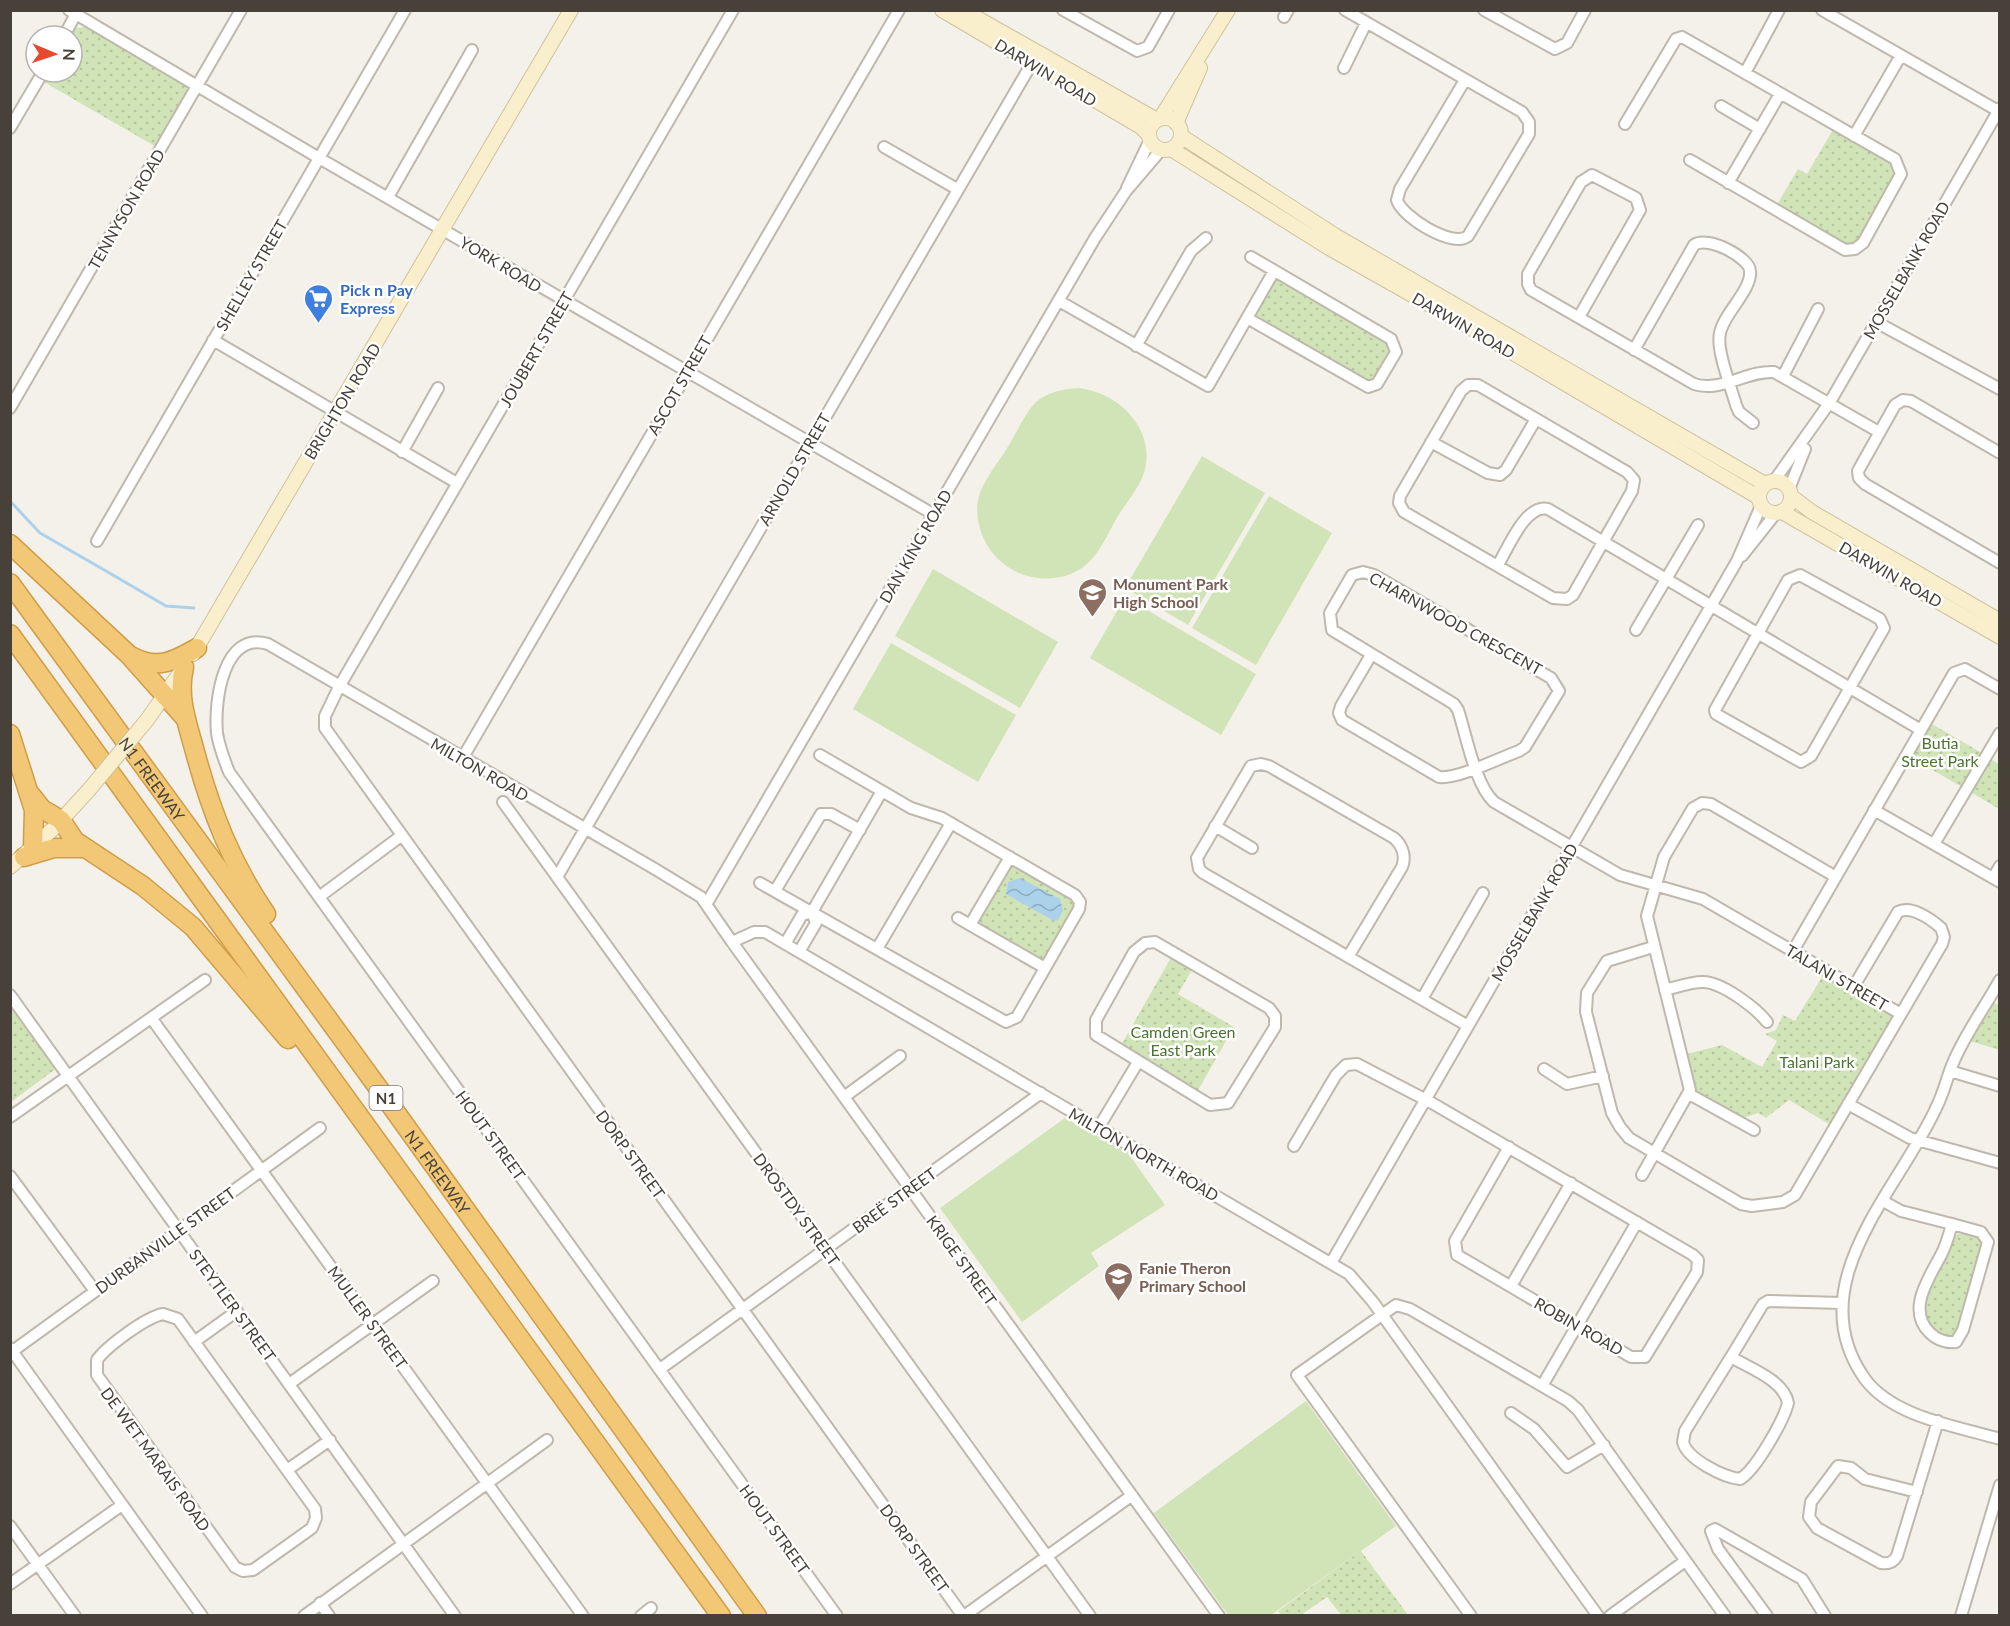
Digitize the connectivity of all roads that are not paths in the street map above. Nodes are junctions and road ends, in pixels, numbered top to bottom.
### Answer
1 (241, 10) edge
2 (405, 10) edge
3 (572, 10) edge
4 (733, 10) edge
5 (942, 10) edge
6 (963, 10) edge
7 (1170, 10) edge
8 (1228, 10) edge
9 (1345, 10) edge
10 (1484, 10) edge
11 (1585, 10) edge
12 (1779, 10) edge
13 (1822, 10) edge
14 (898, 11) edge
15 (75, 12) edge
16 (1068, 12) edge
17 (1366, 23) junction
18 (1209, 41) junction
19 (472, 50) dead end
20 (1900, 57) junction
21 (1032, 63) junction
22 (1344, 68) dead end
23 (1745, 73) junction
24 (1465, 80) junction
25 (36, 84) edge
26 (198, 86) junction
27 (1780, 94) junction
28 (1721, 106) dead end
29 (1999, 110) edge
30 (1158, 119) junction
31 (1625, 124) dead end
32 (10, 128) edge
33 (1179, 129) junction
34 (1760, 129) junction
35 (1854, 136) junction
36 (1149, 138) junction
37 (884, 147) dead end
38 (1166, 150) junction
39 (319, 158) junction
40 (1690, 160) dead end
41 (1728, 183) junction
42 (957, 189) junction
43 (1126, 191) junction
44 (388, 197) junction
45 (443, 230) junction
46 (1206, 238) dead end
47 (1251, 257) dead end
48 (1274, 271) junction
49 (564, 301) junction
50 (1059, 301) junction
51 (1818, 309) dead end
52 (1579, 317) junction
53 (1247, 318) junction
54 (1876, 322) junction
55 (213, 340) junction
56 (1136, 346) junction
57 (1634, 350) junction
58 (687, 371) junction
59 (1783, 376) junction
60 (1730, 381) junction
61 (438, 388) dead end
62 (2000, 389) edge
63 (1830, 402) junction
64 (10, 408) edge
65 (334, 413) junction
66 (1536, 419) junction
67 (1753, 423) dead end
68 (1811, 432) junction
69 (1879, 432) junction
70 (810, 442) junction
71 (1431, 442) junction
72 (402, 452) junction
73 (2000, 453) edge
74 (457, 483) junction
75 (1765, 492) junction
76 (1790, 492) junction
77 (1779, 513) junction
78 (933, 514) junction
79 (1698, 525) dead end
80 (98, 541) dead end
81 (1603, 541) junction
82 (10, 544) edge
83 (1998, 558) edge
84 (1737, 561) junction
85 (1498, 565) junction
86 (1666, 578) junction
87 (10, 583) edge
88 (1712, 604) junction
89 (2000, 621) edge
90 (1636, 630) dead end
91 (10, 634) edge
92 (1757, 635) junction
93 (2000, 637) edge
94 (251, 642) joint
95 (197, 648) junction
96 (129, 655) junction
97 (1371, 655) junction
98 (184, 667) junction
99 (339, 687) junction
100 (1850, 689) junction
101 (2000, 689) edge
102 (164, 697) junction
103 (186, 721) junction
104 (1921, 730) junction
105 (2000, 733) edge
106 (10, 734) edge
107 (820, 755) dead end
108 (462, 759) junction
109 (1476, 767) junction
110 (882, 791) junction
111 (31, 795) junction
112 (503, 802) dead end
113 (1874, 810) junction
114 (62, 820) junction
115 (951, 823) junction
116 (1215, 826) junction
117 (585, 829) junction
118 (860, 830) junction
119 (402, 836) junction
120 (1934, 844) junction
121 (1571, 847) junction
122 (85, 848) junction
123 (1252, 848) dead end
124 (22, 857) edge
125 (1010, 857) junction
126 (2000, 867) edge
127 (557, 877) junction
128 (1836, 877) junction
129 (1996, 880) edge
130 (760, 883) dead end
131 (1656, 885) junction
132 (774, 891) junction
133 (1484, 893) dead end
134 (319, 897) junction
135 (707, 903) junction
136 (812, 912) junction
137 (958, 918) dead end
138 (970, 925) junction
139 (732, 942) junction
140 (785, 944) junction
141 (1653, 947) junction
142 (877, 949) junction
143 (1793, 951) junction
144 (799, 952) junction
145 (1348, 957) junction
146 (1045, 968) junction
147 (205, 980) dead end
148 (2000, 980) edge
149 (1854, 986) junction
150 (1665, 990) junction
151 (10, 995) edge
152 (1422, 999) junction
153 (1901, 1014) junction
154 (152, 1019) junction
155 (1767, 1022) dead end
156 (1468, 1026) junction
157 (900, 1056) dead end
158 (1138, 1062) junction
159 (1544, 1069) dead end
160 (1950, 1071) junction
161 (1603, 1076) junction
162 (69, 1077) junction
163 (374, 1082) junction
164 (2000, 1086) edge
165 (1041, 1093) junction
166 (1689, 1094) junction
167 (844, 1097) junction
168 (1425, 1100) junction
169 (1848, 1104) junction
170 (10, 1117) edge
171 (360, 1121) junction
172 (1100, 1127) junction
173 (320, 1128) dead end
174 (1754, 1130) dead end
175 (1918, 1141) junction
176 (1294, 1146) dead end
177 (1509, 1147) junction
178 (1655, 1153) junction
179 (2000, 1163) edge
180 (261, 1170) junction
181 (1642, 1175) dead end
182 (10, 1176) edge
183 (1570, 1183) junction
184 (910, 1188) junction
185 (1882, 1201) junction
186 (1637, 1222) junction
187 (1952, 1224) junction
188 (179, 1231) junction
189 (826, 1249) junction
190 (1330, 1263) junction
191 (433, 1281) dead end
192 (1510, 1286) junction
193 (95, 1291) junction
194 (1842, 1303) junction
195 (742, 1308) junction
196 (237, 1311) junction
197 (1381, 1314) junction
198 (372, 1324) junction
199 (1577, 1325) junction
200 (194, 1342) junction
201 (11, 1351) edge
202 (1731, 1357) junction
203 (660, 1369) junction
204 (289, 1384) junction
205 (1542, 1386) junction
206 (1511, 1413) dead end
207 (1938, 1421) junction
208 (2000, 1439) edge
209 (330, 1440) junction
210 (547, 1440) dead end
211 (1604, 1445) junction
212 (287, 1470) junction
213 (488, 1484) junction
214 (2000, 1485) edge
215 (1917, 1492) junction
216 (1131, 1496) junction
217 (122, 1505) junction
218 (10, 1526) edge
219 (404, 1544) junction
220 (1047, 1556) junction
221 (1685, 1561) junction
222 (38, 1564) junction
223 (10, 1584) edge
224 (320, 1603) junction
225 (651, 1608) dead end
226 (75, 1616) edge
227 (202, 1616) edge
228 (304, 1616) edge
229 (329, 1616) edge
230 (456, 1616) edge
231 (583, 1616) edge
232 (641, 1616) edge
233 (721, 1616) edge
234 (757, 1616) edge
235 (837, 1616) edge
236 (964, 1616) edge
237 (1090, 1616) edge
238 (1219, 1616) edge
239 (1471, 1616) edge
240 (1598, 1616) edge
241 (1610, 1616) edge
242 (1725, 1616) edge
243 (1767, 1616) edge
244 (1825, 1616) edge
245 (1961, 1616) edge

1 - 26 street, TENNYSON ROAD
2 - 39 street, SHELLEY STREET
3 - 45 street, BRIGHTON ROAD
4 - 49 street, JOUBERT STREET
5 - 21 street, DARWIN ROAD
6 - 30 street, DARWIN ROAD
7 - 16 street
8 - 18 street
9 - 17 street
10 - 11 street
12 - 23 street
13 - 20 street
14 - 58 street, ASCOT STREET
15 - 26 street, YORK ROAD
17 - 22 street
17 - 24 street
18 - 30 street
18 - 33 street
19 - 44 street
20 - 29 street
20 - 35 street
21 - 36 street, DARWIN ROAD
21 - 42 street, ARNOLD STREET
23 - 27 street
23 - 31 street
24 - 24 street
25 - 32 street
26 - 39 street, YORK ROAD
26 - 64 street, TENNYSON ROAD
27 - 34 street
27 - 35 street
28 - 34 street
29 - 54 street, MOSSELBANK ROAD
30 - 33 street
30 - 36 street
33 - 38 street
33 - 75 street, DARWIN ROAD
34 - 41 street
35 - 41 street
36 - 38 street
36 - 43 street, DAN KING ROAD
37 - 42 street
38 - 43 street, DAN KING ROAD
38 - 75 street, DARWIN ROAD
39 - 44 street, YORK ROAD
39 - 55 street, SHELLEY STREET
40 - 41 street
42 - 70 street, ARNOLD STREET
43 - 50 street, DAN KING ROAD
44 - 45 street, YORK ROAD
45 - 49 street, YORK ROAD
45 - 65 street, BRIGHTON ROAD
46 - 56 street
47 - 48 street
48 - 53 street
48 - 53 street
49 - 58 street, YORK ROAD
49 - 74 street, JOUBERT STREET
50 - 56 street
50 - 78 street, DAN KING ROAD
51 - 59 street
52 - 52 street
52 - 57 street
53 - 56 street
54 - 62 street
54 - 63 street, MOSSELBANK ROAD
55 - 65 street
55 - 80 street, SHELLEY STREET
57 - 60 street
57 - 60 street
58 - 70 street, YORK ROAD
58 - 108 street, ASCOT STREET
59 - 60 street
59 - 63 street
60 - 67 street
61 - 72 street
63 - 68 street, MOSSELBANK ROAD
63 - 69 street
65 - 72 street
65 - 95 street, BRIGHTON ROAD
66 - 71 street
66 - 71 street
66 - 81 street
68 - 75 street, MOSSELBANK ROAD
68 - 76 street, MOSSELBANK ROAD
69 - 73 street
69 - 83 street
70 - 78 street, YORK ROAD
70 - 117 street, ARNOLD STREET
71 - 85 street
72 - 74 street
74 - 99 street, JOUBERT STREET
75 - 76 street
75 - 77 street
75 - 84 street, MOSSELBANK ROAD
76 - 77 street
76 - 89 street, DARWIN ROAD
77 - 84 street, MOSSELBANK ROAD
77 - 93 street, DARWIN ROAD
78 - 135 street, DAN KING ROAD
79 - 86 street
81 - 85 street
81 - 85 street
81 - 86 street
82 - 96 highway
84 - 88 street, MOSSELBANK ROAD
86 - 88 street
86 - 90 street
87 - 163 highway, N1 FREEWAY / N1
88 - 92 street
88 - 121 street, MOSSELBANK ROAD
91 - 171 highway, N1 FREEWAY / N1
92 - 100 street
92 - 100 street
92 - 100 street
94 - 99 street, MILTON ROAD
94 - 134 street, HOUT STREET
95 - 96 highway
95 - 98 street, BRIGHTON ROAD
96 - 102 highway
97 - 109 street, CHARNWOOD CRESCENT
97 - 109 street
97 - 109 street, CHARNWOOD CRESCENT
98 - 102 street, BRIGHTON ROAD
98 - 103 highway
99 - 108 street, MILTON ROAD
99 - 119 street, DORP STREET
100 - 104 street
101 - 104 street
102 - 103 highway
102 - 114 street, BRIGHTON ROAD, bridge
103 - 163 highway
104 - 113 street
105 - 120 street
106 - 111 highway
107 - 110 street
108 - 117 street, MILTON ROAD
109 - 121 street, TALANI STREET
110 - 115 street
110 - 118 street
111 - 114 highway
111 - 124 highway
112 - 127 street, DROSTDY STREET
113 - 120 street
113 - 128 street
114 - 122 highway
114 - 124 street, BRIGHTON ROAD
115 - 125 street
115 - 142 street
116 - 123 street
116 - 145 street
116 - 145 street
117 - 127 street, ARNOLD STREET
117 - 135 street, MILTON ROAD
118 - 132 street
118 - 136 street
119 - 134 street
119 - 195 street, DORP STREET
120 - 129 street
121 - 131 street, TALANI STREET
121 - 156 street, MOSSELBANK ROAD
122 - 124 highway
122 - 171 highway
125 - 138 street
125 - 146 street
126 - 129 street
127 - 189 street, DROSTDY STREET
128 - 131 street
128 - 143 street
130 - 132 street
131 - 141 street
131 - 143 street, TALANI STREET
132 - 136 street
133 - 152 street
134 - 203 street, HOUT STREET
135 - 139 street, KRIGE STREET
136 - 140 street
136 - 142 street
136 - 144 street
137 - 138 street
138 - 146 street
139 - 140 street, MILTON NORTH ROAD
139 - 167 street, KRIGE STREET
140 - 144 street, MILTON NORTH ROAD
141 - 150 street
141 - 161 street
142 - 146 street
143 - 149 street, TALANI STREET
144 - 165 street, MILTON NORTH ROAD
145 - 152 street
147 - 154 street
148 - 160 street
149 - 153 street, TALANI STREET
149 - 153 street
150 - 155 street
150 - 166 street
151 - 162 street, STEYTLER STREET
152 - 156 street
153 - 169 street, TALANI STREET
154 - 162 street
154 - 180 street, MULLER STREET
156 - 168 street, MOSSELBANK ROAD
157 - 167 street
158 - 158 street
158 - 172 street
159 - 161 street
160 - 164 street
160 - 175 street
161 - 178 street
162 - 170 street
162 - 188 street, STEYTLER STREET
163 - 234 highway, N1 FREEWAY / N1
165 - 172 street, MILTON NORTH ROAD
165 - 184 street, BREË STREET
166 - 174 street
166 - 178 street
167 - 184 street, KRIGE STREET
168 - 176 street, ROBIN ROAD
168 - 177 street, ROBIN ROAD
168 - 190 street, MOSSELBANK ROAD
169 - 175 street
169 - 178 street, TALANI STREET
171 - 233 highway, N1 FREEWAY / N1
172 - 190 street, MILTON NORTH ROAD
173 - 180 street, DURBANVILLE STREET
175 - 179 street
175 - 185 street
177 - 183 street, ROBIN ROAD
177 - 192 street, ROBIN ROAD
178 - 181 street
180 - 188 street, DURBANVILLE STREET
180 - 198 street, MULLER STREET
182 - 193 street
183 - 186 street, ROBIN ROAD
183 - 192 street
184 - 189 street, BREË STREET
184 - 216 street, KRIGE STREET
185 - 187 street
185 - 194 street
186 - 199 street
186 - 199 street, ROBIN ROAD
187 - 187 street
188 - 193 street, DURBANVILLE STREET
188 - 196 street, STEYTLER STREET
189 - 195 street, BREË STREET
189 - 220 street, DROSTDY STREET
190 - 197 street, MILTON NORTH ROAD
191 - 198 street
192 - 199 street, ROBIN ROAD
193 - 201 street, DURBANVILLE STREET
194 - 202 street
194 - 207 street
195 - 203 street, BREË STREET
195 - 236 street, DORP STREET
196 - 200 street
196 - 204 street, STEYTLER STREET
197 - 205 street
197 - 239 street
197 - 240 street, MILTON NORTH ROAD
198 - 204 street
198 - 213 street, MULLER STREET
199 - 205 street
200 - 212 street, DE WET MARAIS ROAD
200 - 212 street, DE WET MARAIS ROAD
201 - 217 street
202 - 202 street
203 - 235 street, HOUT STREET
204 - 209 street, STEYTLER STREET
205 - 211 street
206 - 211 street
207 - 208 street
207 - 215 street
209 - 212 street
209 - 219 street, STEYTLER STREET
210 - 213 street
211 - 221 street
213 - 219 street
213 - 231 street, MULLER STREET
214 - 245 street
215 - 215 street
216 - 220 street
216 - 238 street, KRIGE STREET
217 - 222 street
217 - 227 street
218 - 222 street
219 - 224 street
219 - 230 street, STEYTLER STREET
220 - 236 street
220 - 237 street, DROSTDY STREET
221 - 241 street
221 - 242 street
222 - 223 street
222 - 226 street
224 - 228 street
224 - 229 street
225 - 232 street
243 - 244 street

